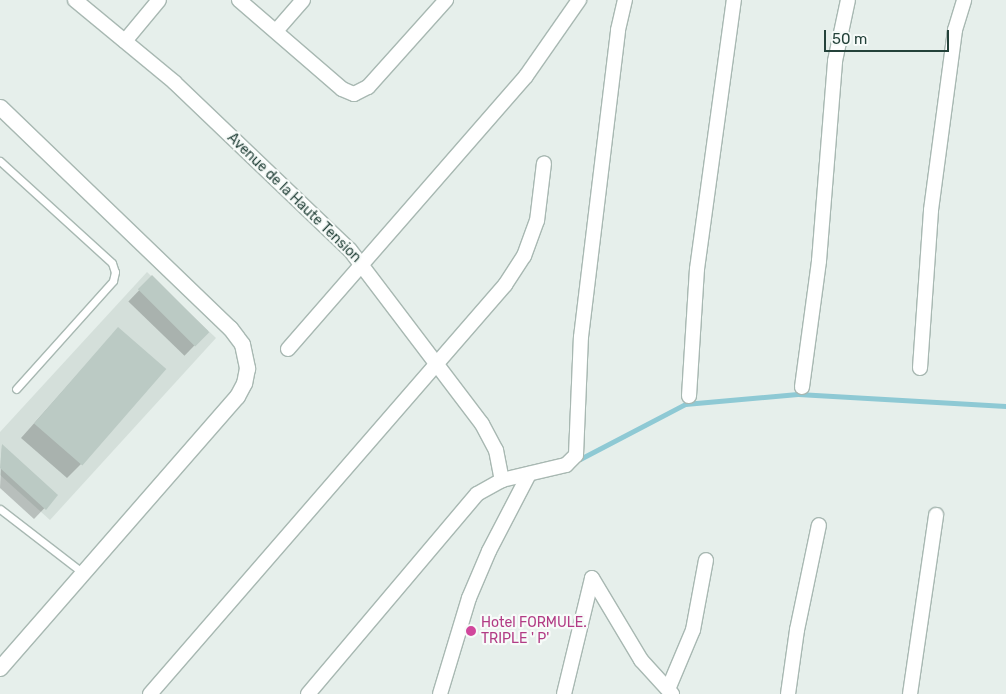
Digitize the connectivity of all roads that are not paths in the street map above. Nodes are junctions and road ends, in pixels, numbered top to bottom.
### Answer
1 (75, 0) edge
2 (159, 0) edge
3 (238, 0) edge
4 (304, 0) edge
5 (446, 0) edge
6 (579, 0) edge
7 (625, 0) edge
8 (734, 0) edge
9 (848, 0) edge
10 (964, 0) edge
11 (276, 31) junction
12 (125, 41) junction
13 (0, 107) edge
14 (0, 162) edge
15 (544, 163) dead end
16 (361, 262) junction
17 (288, 349) dead end
18 (437, 364) junction
19 (920, 368) dead end
20 (802, 388) dead end
21 (16, 389) dead end
22 (688, 396) dead end
23 (530, 474) junction
24 (502, 480) junction
25 (0, 509) edge
26 (936, 515) dead end
27 (819, 525) dead end
28 (706, 560) dead end
29 (83, 573) junction
30 (0, 668) edge
31 (671, 691) edge
32 (150, 694) edge
33 (308, 694) edge
34 (440, 694) edge
35 (564, 694) edge
36 (788, 694) edge
37 (910, 694) edge

1 - 12 street, Avenue de la Haute Tension
2 - 12 street
3 - 11 street
4 - 11 street
5 - 11 street
6 - 16 street
7 - 23 street
8 - 22 street
9 - 20 street
10 - 19 street
12 - 16 street, Avenue de la Haute Tension
13 - 29 street
14 - 21 lane
15 - 18 street
16 - 17 street
16 - 18 street, Avenue de la Haute Tension
18 - 24 street, Avenue de la Haute Tension
18 - 32 street
23 - 24 street
23 - 34 street
24 - 33 street
25 - 29 lane
26 - 37 street
27 - 36 street
28 - 31 street
29 - 30 street
31 - 35 street

